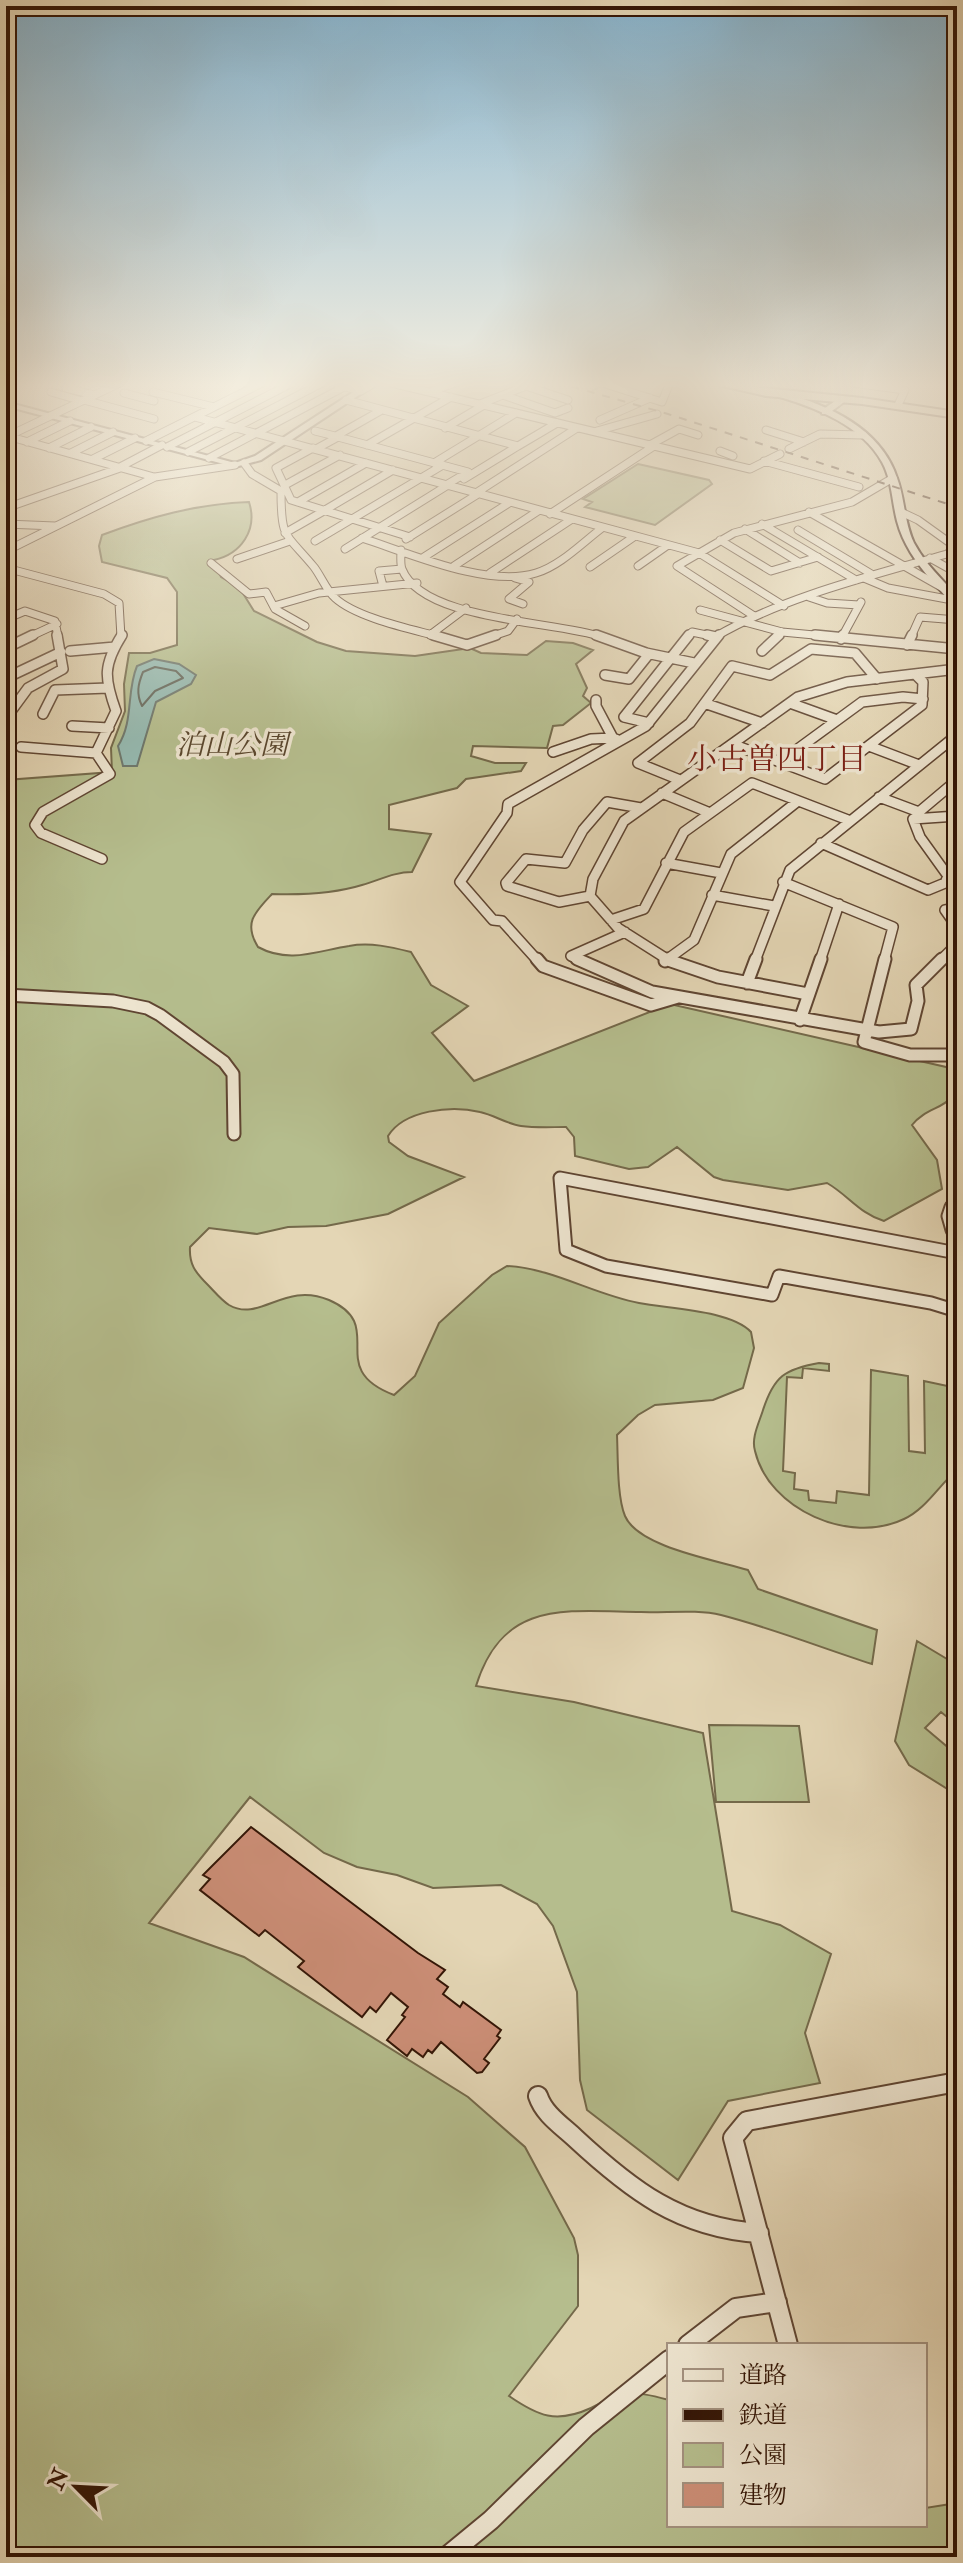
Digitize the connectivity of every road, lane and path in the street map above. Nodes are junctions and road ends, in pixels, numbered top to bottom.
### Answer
1 (106, 502) edge
2 (281, 502) edge
3 (298, 502) edge
4 (340, 502) edge
5 (382, 502) edge
6 (422, 502) edge
7 (465, 502) edge
8 (504, 502) edge
9 (568, 502) edge
10 (853, 502) edge
11 (897, 502) edge
12 (509, 503) junction
13 (324, 511) junction
14 (538, 511) junction
15 (899, 511) junction
16 (809, 512) junction
17 (550, 514) junction
18 (572, 519) junction
19 (351, 520) junction
20 (828, 523) junction
21 (6, 524) edge
22 (762, 524) junction
23 (57, 526) junction
24 (379, 528) junction
25 (602, 528) junction
26 (745, 529) junction
27 (798, 530) junction
28 (285, 533) junction
29 (780, 535) junction
30 (635, 536) junction
31 (410, 537) junction
32 (362, 538) junction
33 (720, 540) junction
34 (290, 541) junction
35 (315, 541) dead end
36 (668, 545) junction
37 (957, 547) edge
38 (345, 549) dead end
39 (397, 549) junction
40 (6, 551) edge
41 (699, 553) junction
42 (424, 557) junction
43 (818, 557) junction
44 (237, 559) dead end
45 (926, 560) junction
46 (211, 563) dead end
47 (800, 563) junction
48 (454, 566) junction
49 (638, 566) dead end
50 (903, 566) junction
51 (590, 567) dead end
52 (6, 568) edge
53 (402, 569) junction
54 (490, 573) junction
55 (957, 573) edge
56 (512, 577) junction
57 (864, 578) junction
58 (417, 583) junction
59 (383, 586) junction
60 (329, 591) junction
61 (953, 596) edge
62 (809, 597) junction
63 (523, 604) dead end
64 (274, 606) junction
65 (784, 606) junction
66 (466, 608) junction
67 (700, 610) dead end
68 (754, 616) junction
69 (540, 618) dead end
70 (6, 619) edge
71 (517, 619) junction
72 (957, 620) edge
73 (741, 622) junction
74 (57, 624) junction
75 (305, 626) dead end
76 (556, 627) junction
77 (782, 632) junction
78 (430, 635) junction
79 (716, 637) junction
80 (841, 639) junction
81 (907, 645) junction
82 (115, 647) junction
83 (6, 648) edge
84 (957, 649) edge
85 (65, 651) junction
86 (762, 651) dead end
87 (649, 654) junction
88 (671, 658) junction
89 (694, 663) junction
90 (957, 669) edge
91 (915, 674) junction
92 (605, 675) dead end
93 (6, 678) edge
94 (877, 679) junction
95 (108, 688) junction
96 (923, 699) junction
97 (596, 700) dead end
98 (790, 703) junction
99 (11, 704) edge
100 (707, 704) junction
101 (43, 714) dead end
102 (6, 718) edge
103 (837, 720) junction
104 (649, 723) junction
105 (762, 723) junction
106 (72, 726) dead end
107 (109, 728) junction
108 (957, 735) edge
109 (617, 739) junction
110 (732, 744) junction
111 (945, 744) junction
112 (869, 746) junction
113 (21, 747) dead end
114 (957, 749) edge
115 (553, 752) dead end
116 (96, 753) junction
117 (780, 762) junction
118 (919, 765) junction
119 (680, 780) junction
120 (957, 780) edge
121 (662, 793) junction
122 (879, 797) junction
123 (798, 801) junction
124 (641, 808) junction
125 (710, 813) junction
126 (957, 816) edge
127 (848, 820) junction
128 (821, 843) junction
129 (102, 859) dead end
130 (666, 863) junction
131 (721, 873) junction
132 (783, 882) junction
133 (712, 895) junction
134 (590, 896) junction
135 (839, 904) junction
136 (774, 906) junction
137 (957, 908) edge
138 (493, 920) junction
139 (611, 920) junction
140 (957, 929) edge
141 (625, 932) junction
142 (957, 937) edge
143 (514, 943) dead end
144 (957, 944) edge
145 (665, 961) junction
146 (747, 983) junction
147 (808, 994) junction
148 (6, 995) edge
149 (678, 997) junction
150 (800, 1020) junction
151 (865, 1031) junction
152 (957, 1055) edge
153 (234, 1134) dead end
154 (957, 1209) edge
155 (957, 1231) edge
156 (957, 1253) edge
157 (957, 1311) edge
158 (957, 2082) edge
159 (538, 2096) dead end
160 (759, 2233) junction
161 (777, 2302) junction
162 (691, 2343) edge
163 (787, 2343) edge
164 (667, 2362) edge
165 (446, 2557) edge

1 - 23 street
2 - 28 street
3 - 13 street
4 - 13 street
5 - 19 street
6 - 24 street
7 - 31 street
8 - 12 street
9 - 17 street
10 - 16 street
11 - 15 main road
12 - 14 street
12 - 42 street
13 - 19 street
13 - 28 street
14 - 17 street
14 - 48 street
15 - 37 street
15 - 45 main road
16 - 20 street
16 - 22 street
17 - 18 street
18 - 25 street
18 - 54 street
19 - 24 street
19 - 35 street
20 - 27 street
20 - 50 street
21 - 23 street
22 - 26 street
22 - 29 street
23 - 40 street
24 - 31 street
24 - 32 street
25 - 30 street
25 - 56 street
26 - 33 street
26 - 47 street
27 - 29 street
27 - 57 street
28 - 34 street
29 - 43 street
30 - 36 street
30 - 51 street
31 - 39 street
32 - 38 street
32 - 39 street
33 - 41 street
33 - 47 street
34 - 44 street
34 - 60 street
36 - 41 street
36 - 49 street
37 - 45 street
39 - 42 street
39 - 53 street
41 - 65 street
41 - 68 street
42 - 48 street
43 - 47 street
43 - 57 street
45 - 50 street
45 - 55 street
45 - 61 main road
46 - 64 street
48 - 54 street
50 - 57 street
50 - 61 street
52 - 82 street
53 - 58 street
53 - 59 street
54 - 56 street
56 - 63 street
57 - 61 street
57 - 62 street
58 - 59 street
58 - 66 street
59 - 60 street
60 - 64 street
60 - 78 street
62 - 65 street
62 - 80 street
64 - 75 street
65 - 68 street
66 - 71 street
66 - 78 street
67 - 73 street
68 - 73 street
69 - 76 street
70 - 74 street
71 - 76 street
71 - 78 street
72 - 81 street
73 - 77 street
73 - 79 street
74 - 83 street
74 - 85 street
76 - 87 street
77 - 80 street
77 - 86 street
79 - 88 street
79 - 89 street
80 - 81 street
81 - 84 street
82 - 85 street
82 - 95 street
85 - 93 street
85 - 99 street
87 - 88 street
87 - 92 street
88 - 89 street
88 - 104 street
89 - 104 street
90 - 91 street
91 - 94 street
91 - 96 street
94 - 98 street
94 - 100 street
95 - 101 street
95 - 107 street
96 - 103 street
96 - 112 street
97 - 109 street
98 - 103 street
98 - 105 street
99 - 102 street
100 - 105 street
100 - 119 street
103 - 117 street
104 - 109 street
105 - 110 street
106 - 107 street
107 - 116 street
108 - 111 street
109 - 115 street
109 - 138 street
110 - 117 street
110 - 119 street
111 - 114 street
111 - 118 street
112 - 117 street
112 - 118 street
113 - 116 street
116 - 129 street
118 - 122 street
119 - 121 street
120 - 122 street
121 - 124 street
121 - 125 street
122 - 127 street
123 - 125 street
123 - 127 street
123 - 131 street
124 - 134 street
124 - 134 street
125 - 130 street
126 - 128 street
127 - 128 street
128 - 132 street
130 - 131 street
130 - 139 street
131 - 133 street
132 - 135 street
132 - 136 street
133 - 136 street
133 - 145 street
134 - 139 street
135 - 147 street
135 - 151 street
136 - 146 street
137 - 140 street
138 - 143 street
138 - 149 street
139 - 141 street
140 - 142 street
141 - 145 street
141 - 149 street
144 - 151 street
145 - 146 street
146 - 147 street
147 - 150 street
148 - 153 street
149 - 150 street
150 - 151 street
151 - 152 street
154 - 155 street
156 - 157 street
158 - 160 street
159 - 160 street
160 - 161 street
161 - 162 street
161 - 163 street
164 - 165 street

